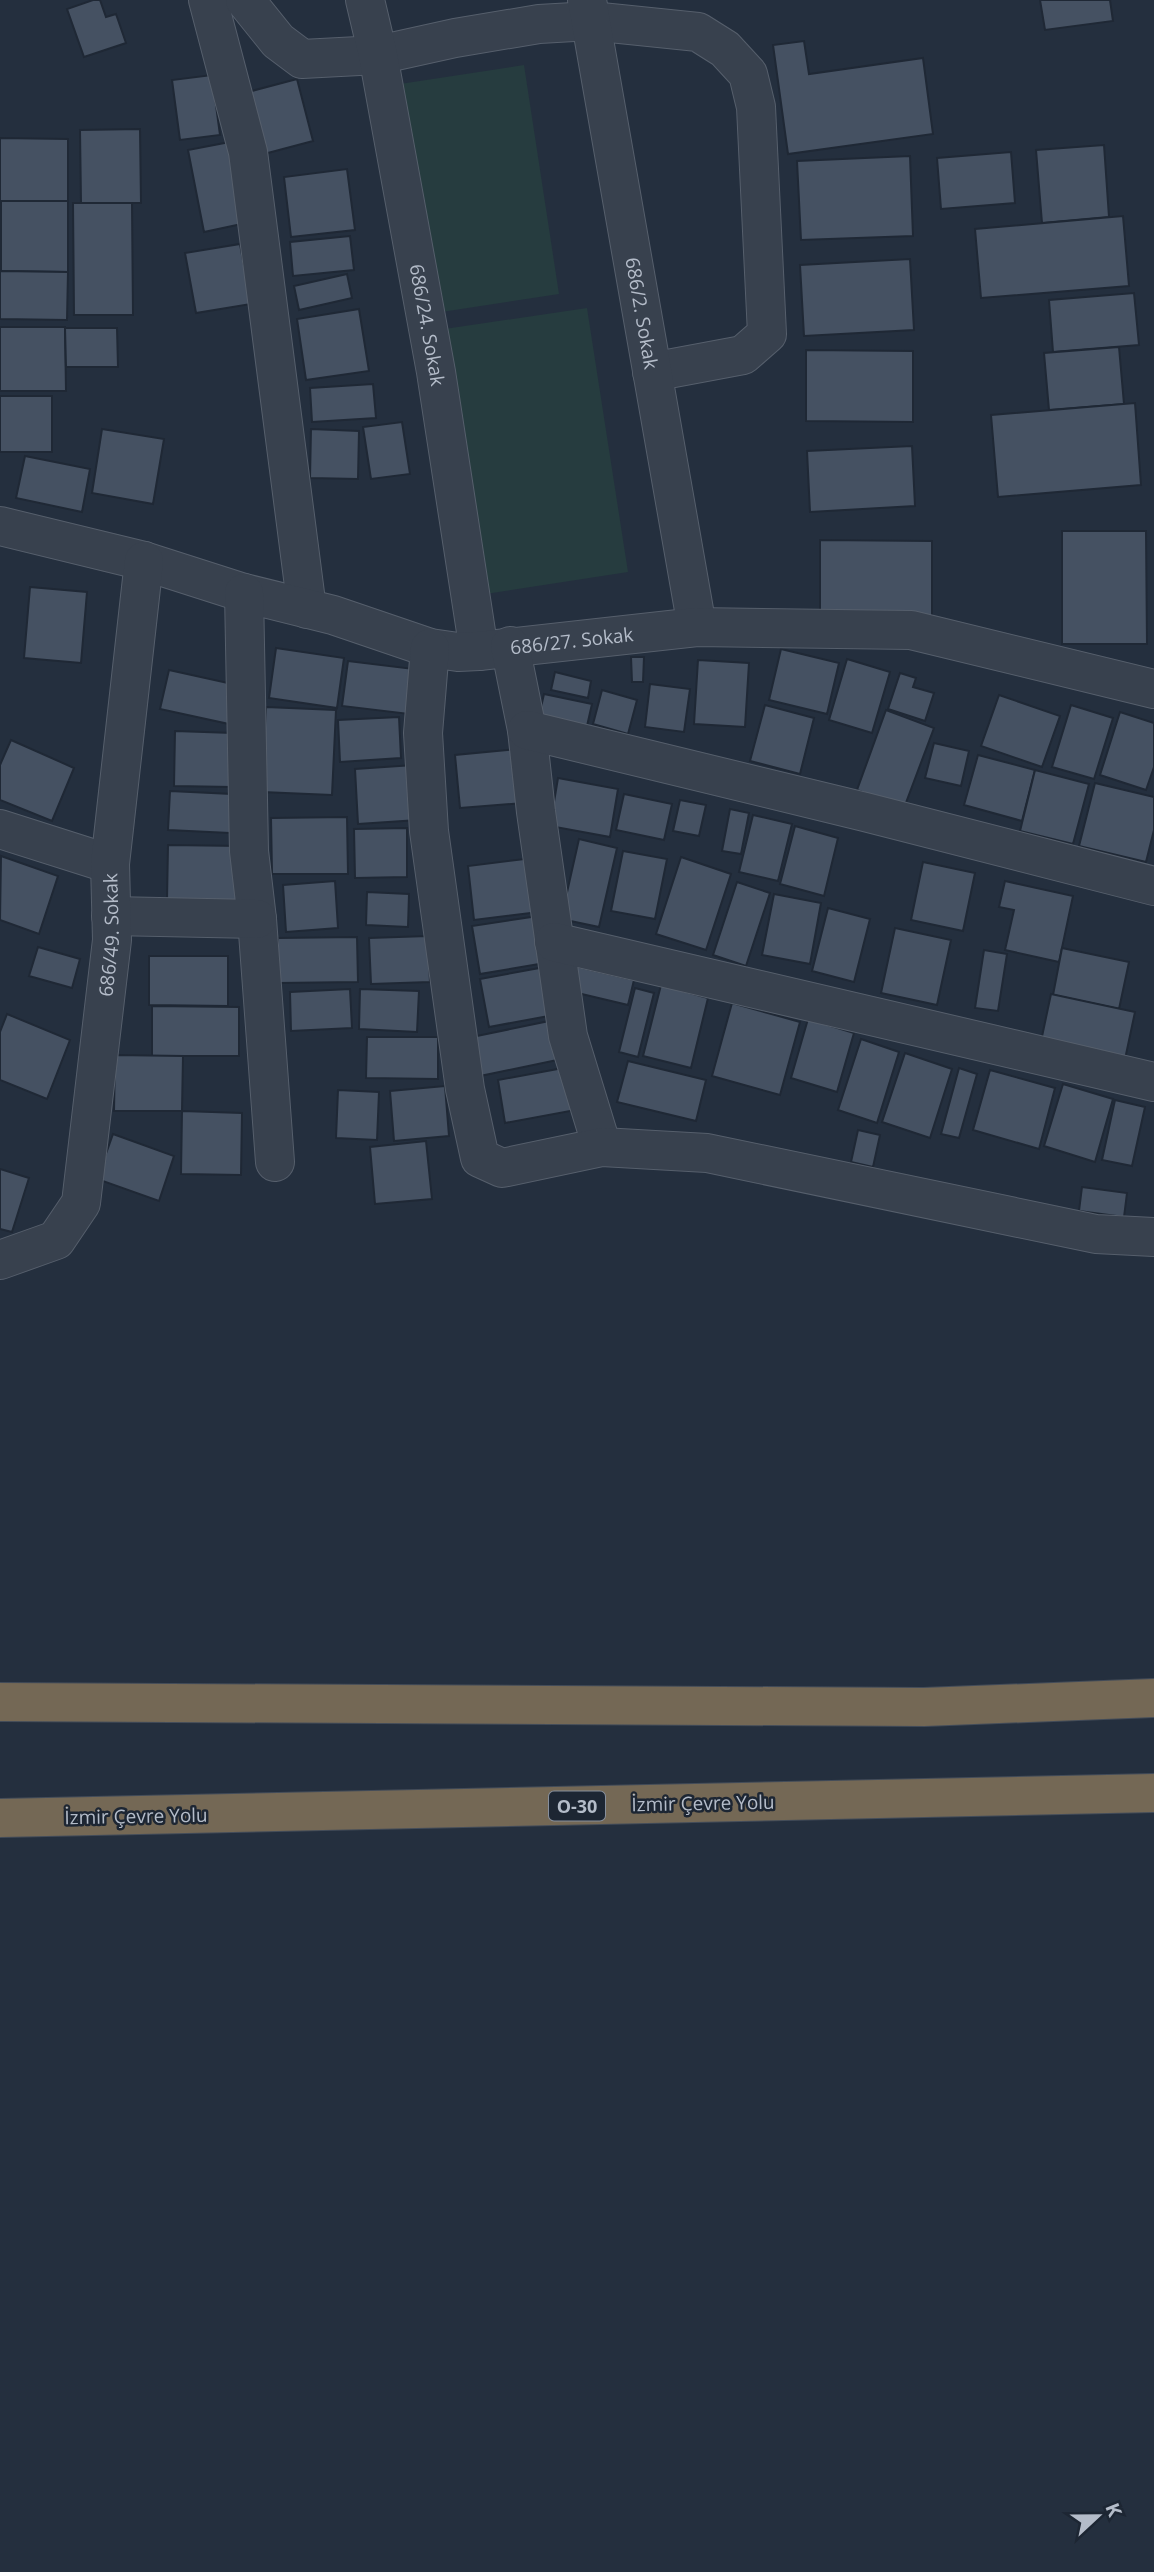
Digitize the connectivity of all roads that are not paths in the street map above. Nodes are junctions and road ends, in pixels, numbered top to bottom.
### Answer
1 (208, 0) edge
2 (245, 0) edge
3 (365, 0) edge
4 (589, 11) edge
5 (379, 55) junction
6 (652, 372) junction
7 (0, 526) edge
8 (144, 561) junction
9 (244, 593) junction
10 (307, 609) junction
11 (697, 627) junction
12 (430, 648) junction
13 (495, 649) junction
14 (1154, 689) edge
15 (527, 730) junction
16 (0, 829) edge
17 (110, 864) junction
18 (1154, 886) edge
19 (111, 916) junction
20 (257, 919) junction
21 (554, 942) junction
22 (1154, 1082) edge
23 (602, 1147) junction
24 (275, 1162) dead end
25 (1154, 1237) edge
26 (0, 1260) edge
27 (1154, 1698) edge
28 (0, 1702) edge
29 (1154, 1793) edge
30 (0, 1818) edge

1 - 10 street
2 - 5 street
3 - 5 street, 686/24. Sokak
4 - 5 street
4 - 6 street, 686/2. Sokak
4 - 6 street
5 - 13 street, 686/24. Sokak
6 - 11 street, 686/2. Sokak
7 - 8 street, 686/27. Sokak
8 - 9 street, 686/27. Sokak
8 - 17 street, 686/49. Sokak
9 - 10 street, 686/27. Sokak
9 - 20 street
10 - 12 street, 686/27. Sokak
11 - 13 street, 686/27. Sokak
11 - 14 street, 686/27. Sokak
12 - 13 street, 686/27. Sokak
12 - 23 street
13 - 15 street, 686/24. Sokak
15 - 18 street
15 - 21 street, 686/24. Sokak
16 - 17 street
17 - 19 street, 686/49. Sokak
19 - 20 street
19 - 26 street, 686/49. Sokak
20 - 24 street
21 - 22 street
21 - 23 street, 686/24. Sokak
23 - 25 street
27 - 28 highway
29 - 30 highway, İzmir Çevre Yolu / O-30

